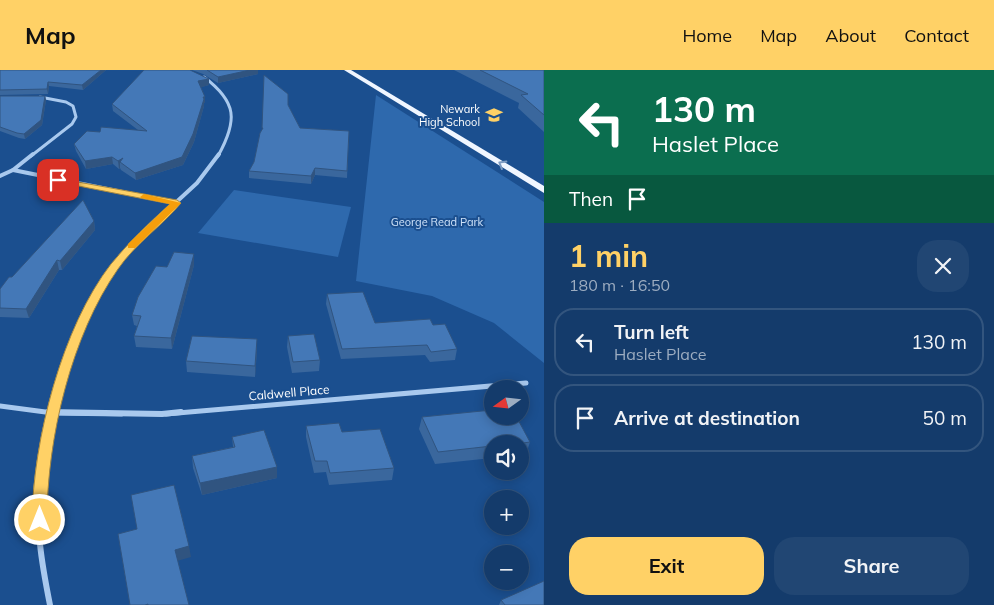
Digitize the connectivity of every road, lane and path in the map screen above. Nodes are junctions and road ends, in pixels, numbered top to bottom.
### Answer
1 (347, 70) edge
2 (196, 74) edge
3 (36, 97) edge
4 (13, 170) junction
5 (0, 176) edge
6 (544, 190) edge
7 (177, 203) junction
8 (484, 387) edge
9 (0, 406) edge
10 (53, 413) junction
11 (50, 605) edge

6 -> 1 main road
2 - 7 street
3 - 4 street
4 - 5 street
4 - 7 street
7 - 10 street
8 - 10 street, Caldwell Place
9 - 10 street, Caldwell Place
10 - 11 street

